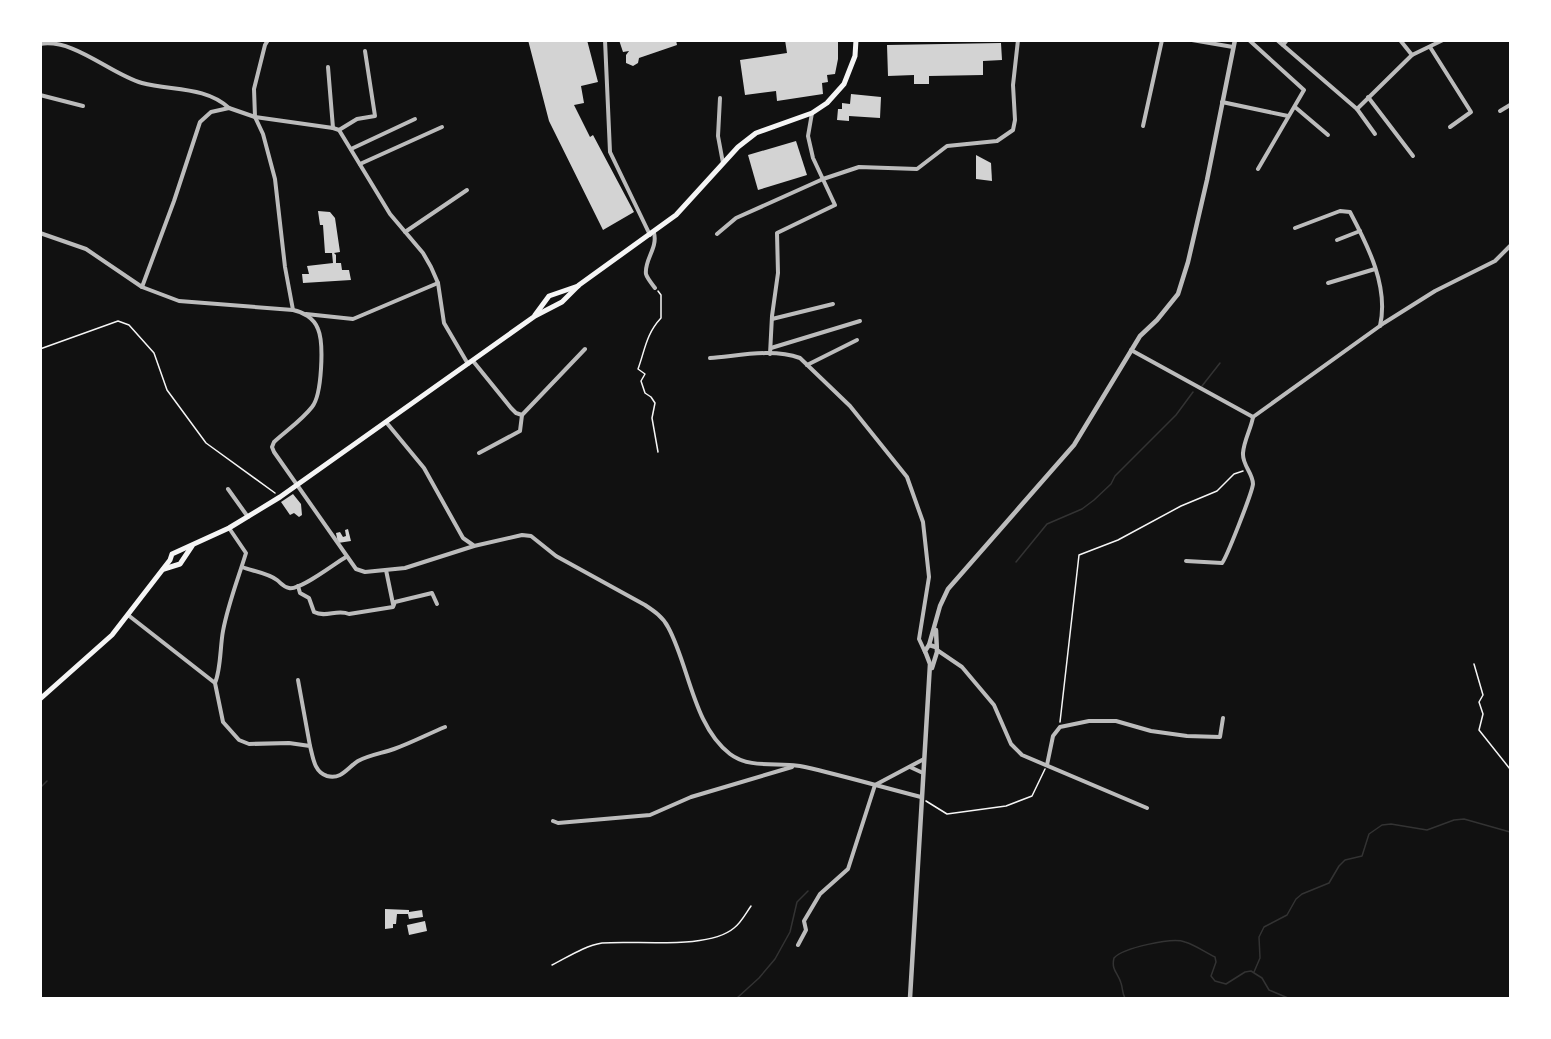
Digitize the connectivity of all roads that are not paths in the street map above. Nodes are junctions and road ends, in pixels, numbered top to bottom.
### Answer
1 (268, 40) edge
2 (605, 40) edge
3 (856, 40) edge
4 (1018, 40) edge
5 (1162, 40) edge
6 (1192, 40) edge
7 (1236, 40) edge
8 (1249, 40) edge
9 (1277, 40) edge
10 (1287, 40) edge
11 (1400, 40) edge
12 (1443, 40) edge
13 (40, 44) edge
14 (1283, 45) junction
15 (1233, 47) junction
16 (1430, 47) junction
17 (365, 51) dead end
18 (1412, 55) junction
19 (328, 68) dead end
20 (40, 95) edge
21 (1368, 97) junction
22 (720, 98) dead end
23 (1222, 101) junction
24 (1510, 105) edge
25 (83, 106) dead end
26 (1295, 107) junction
27 (229, 108) junction
28 (1357, 109) junction
29 (1500, 111) dead end
30 (812, 113) junction
31 (1289, 116) junction
32 (255, 117) junction
33 (415, 119) dead end
34 (1143, 126) dead end
35 (442, 127) dead end
36 (1450, 127) dead end
37 (333, 128) junction
38 (339, 130) junction
39 (1375, 134) dead end
40 (1328, 135) dead end
41 (351, 149) junction
42 (1413, 156) dead end
43 (360, 164) junction
44 (723, 164) junction
45 (1258, 169) dead end
46 (823, 179) junction
47 (467, 190) dead end
48 (1295, 228) dead end
49 (1360, 231) junction
50 (40, 232) edge
51 (405, 232) junction
52 (717, 234) dead end
53 (652, 235) junction
54 (1337, 240) dead end
55 (1510, 246) edge
56 (1375, 269) junction
57 (438, 283) junction
58 (1328, 283) dead end
59 (579, 285) junction
60 (142, 287) junction
61 (655, 288) road end
62 (833, 304) dead end
63 (293, 310) junction
64 (305, 314) junction
65 (535, 316) junction
66 (772, 319) junction
67 (860, 321) dead end
68 (1382, 325) junction
69 (857, 340) dead end
70 (585, 349) dead end
71 (1131, 350) junction
72 (770, 351) junction
73 (710, 358) dead end
74 (471, 362) junction
75 (807, 365) junction
76 (522, 415) junction
77 (1253, 417) junction
78 (386, 422) junction
79 (479, 453) dead end
80 (297, 485) junction
81 (228, 489) dead end
82 (248, 517) junction
83 (229, 528) junction
84 (192, 544) junction
85 (474, 546) junction
86 (177, 552) junction
87 (346, 557) junction
88 (183, 559) junction
89 (170, 560) junction
90 (1186, 561) dead end
91 (175, 564) junction
92 (242, 567) junction
93 (161, 570) junction
94 (386, 570) junction
95 (298, 586) junction
96 (436, 604) dead end
97 (393, 607) junction
98 (128, 615) junction
99 (936, 618) junction
100 (926, 647) junction
101 (936, 651) junction
102 (927, 655) junction
103 (928, 677) junction
104 (298, 680) dead end
105 (215, 683) junction
106 (40, 699) edge
107 (1223, 718) dead end
108 (445, 727) dead end
109 (310, 746) junction
110 (925, 759) junction
111 (1047, 765) junction
112 (796, 766) junction
113 (910, 767) junction
114 (923, 773) junction
115 (875, 785) junction
116 (921, 797) junction
117 (1147, 808) dead end
118 (553, 821) dead end
119 (798, 945) dead end
120 (910, 999) edge

1 - 32 street
2 - 53 street
3 - 30 main road
4 - 46 street
5 - 34 street
6 - 15 street
7 - 15 street
8 - 26 street
9 - 14 street
10 - 14 street
11 - 18 street
12 - 16 street
13 - 27 street
14 - 28 street
15 - 23 street
16 - 18 street
16 - 36 street
17 - 38 street
18 - 21 street
19 - 37 street
20 - 25 street
21 - 28 street
21 - 42 street
22 - 44 street
23 - 31 street
23 - 71 street
24 - 29 street
26 - 31 street
26 - 40 street
27 - 32 street
27 - 60 street
28 - 39 street
30 - 44 main road
30 - 46 street
31 - 45 street
32 - 37 street
32 - 63 street
33 - 41 street
35 - 43 street
37 - 38 street
38 - 41 street
41 - 43 street
43 - 51 street
44 - 53 main road
46 - 52 street
46 - 66 street
47 - 51 street
48 - 49 street
49 - 54 street
49 - 56 street
50 - 60 street
51 - 57 street
53 - 59 main road
53 - 61 street
55 - 68 street
56 - 58 street
56 - 68 street
57 - 64 street
57 - 74 street
59 - 65 main road
59 - 65 main road
60 - 63 street
62 - 66 street
63 - 64 street
64 - 80 street
65 - 74 main road
66 - 72 street
67 - 72 street
68 - 77 street
69 - 75 street
70 - 76 street
71 - 77 street
71 - 99 street
72 - 73 street
72 - 75 street
74 - 76 street
74 - 78 main road
75 - 100 street
76 - 79 street
77 - 90 street
78 - 80 main road
78 - 85 street
80 - 82 main road
80 - 87 street
81 - 82 street
82 - 83 main road
83 - 84 main road
83 - 92 street
84 - 86 main road
84 - 88 main road
85 - 94 street
85 - 112 street
86 - 88 main road
86 - 89 main road
87 - 94 street
87 - 95 street
88 - 91 main road
89 - 91 main road
89 - 93 main road
91 - 93 main road
92 - 95 street
92 - 105 street
93 - 98 main road
94 - 97 street
95 - 97 street
96 - 97 street
98 - 105 street
98 - 106 main road
99 - 100 street
99 - 101 street
100 - 101 street
100 - 102 street
101 - 102 street
101 - 103 street
101 - 111 street
102 - 103 street
103 - 110 street
104 - 109 street
105 - 109 street
107 - 111 street
108 - 109 street
110 - 113 street
110 - 114 street
111 - 117 street
112 - 115 street
112 - 118 street
113 - 114 street
113 - 115 street
114 - 116 street
115 - 116 street
115 - 119 street
116 - 120 street

